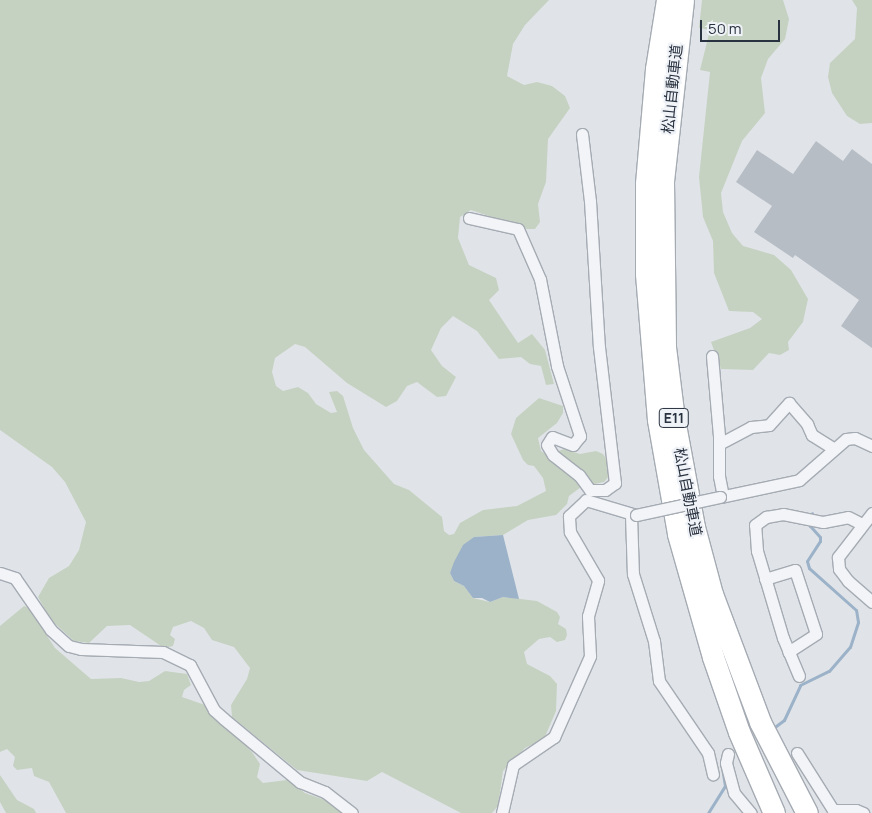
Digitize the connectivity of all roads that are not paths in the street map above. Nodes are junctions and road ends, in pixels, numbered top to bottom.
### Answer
1 (667, 0) edge
2 (683, 0) edge
3 (582, 134) dead end
4 (469, 218) dead end
5 (712, 356) dead end
6 (718, 444) junction
7 (872, 446) edge
8 (833, 448) junction
9 (588, 495) junction
10 (722, 497) junction
11 (872, 512) edge
12 (634, 515) junction
13 (862, 524) junction
14 (0, 573) edge
15 (765, 579) junction
16 (872, 602) edge
17 (788, 652) junction
18 (799, 676) dead end
19 (797, 753) dead end
20 (728, 754) dead end
21 (713, 774) dead end
22 (352, 813) edge
23 (502, 813) edge
24 (751, 813) edge
25 (774, 813) edge
26 (807, 813) edge
27 (863, 813) edge

1 - 25 highway, 松山自動車道 / E11
2 - 26 highway, 松山自動車道 / E11
3 - 9 street
4 - 9 street
5 - 6 street
6 - 8 street
6 - 10 street
7 - 8 street
8 - 10 street
9 - 12 street
9 - 23 street
10 - 12 street, bridge
11 - 13 street
12 - 21 street
13 - 15 street
13 - 16 street
14 - 22 street
15 - 17 street
15 - 17 street
17 - 18 street
19 - 27 street
20 - 24 street

